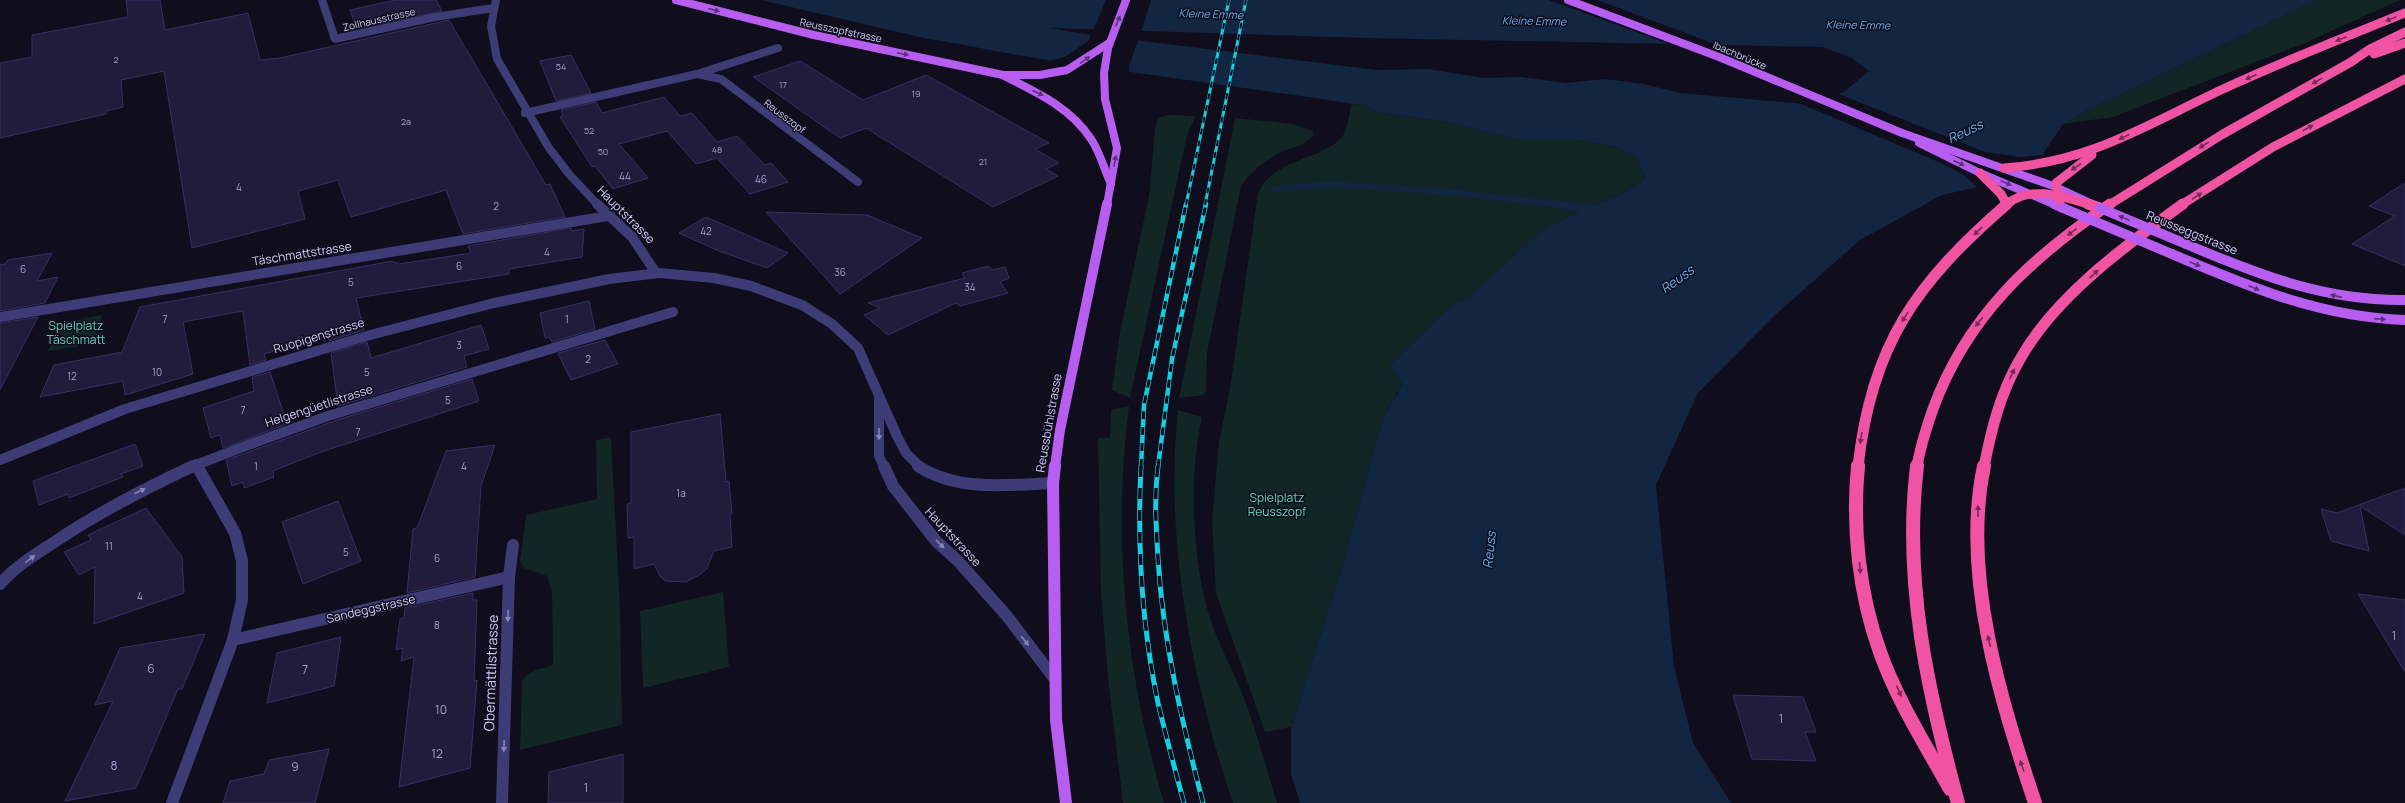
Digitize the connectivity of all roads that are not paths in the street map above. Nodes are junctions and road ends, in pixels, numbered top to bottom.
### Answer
1 (322, 0) edge
2 (496, 0) edge
3 (676, 0) edge
4 (1126, 0) edge
5 (1568, 0) edge
6 (493, 8) junction
7 (2405, 13) edge
8 (2405, 32) edge
9 (1109, 43) junction
10 (2405, 44) edge
11 (778, 48) dead end
12 (2351, 62) junction
13 (697, 74) junction
14 (1003, 75) junction
15 (2405, 79) edge
16 (526, 113) junction
17 (1902, 133) junction
18 (2099, 149) junction
19 (2004, 168) junction
20 (1980, 173) junction
21 (858, 182) dead end
22 (1110, 184) junction
23 (2057, 192) junction
24 (2032, 194) junction
25 (2007, 205) junction
26 (2063, 208) junction
27 (2100, 208) joint
28 (608, 216) junction
29 (656, 273) junction
30 (2405, 300) edge
31 (673, 312) dead end
32 (0, 317) edge
33 (2405, 320) edge
34 (879, 395) junction
35 (0, 460) edge
36 (196, 464) junction
37 (1053, 483) junction
38 (513, 545) dead end
39 (509, 577) junction
40 (0, 584) edge
41 (233, 640) junction
42 (1054, 678) junction
43 (1958, 802) edge
44 (172, 803) edge
45 (502, 803) edge
46 (1066, 803) edge
47 (2035, 803) edge

1 - 6 street, Zollhausstrasse
2 - 6 street, Hauptstrasse
3 -> 14 main road, Reusszopfstrasse
9 -> 4 main road, Reussbühlstrasse
5 - 17 main road, Ibachbrücke
6 - 16 street, Hauptstrasse
7 -> 18 highway
8 - 12 highway
14 -> 9 main road, Reusszopfstrasse
22 -> 9 main road, Reussbühlstrasse
10 - 12 highway
11 - 13 street, Reusszopf
12 -> 43 highway
13 - 16 street, Reusszopf
13 - 21 street, Reusszopf
14 -> 22 main road, Reusszopfstrasse
47 -> 15 highway
16 - 28 street, Hauptstrasse
17 - 19 main road, Ibachbrücke
17 -> 20 main road, Ibachbrücke
18 - 19 highway
18 -> 23 highway
19 - 23 main road
20 -> 24 main road
20 - 25 highway
22 - 37 main road, Reussbühlstrasse
23 - 24 highway
23 - 26 highway
23 - 27 highway
24 - 25 highway
24 - 26 main road
25 -> 43 highway
26 -> 33 main road, bridge
30 -> 27 main road, Reusseggstrasse, bridge
28 - 29 street, Hauptstrasse
28 - 32 street, Täschmattstrasse
29 - 34 street, Hauptstrasse
29 - 35 street, Ruopigenstrasse
31 - 36 street, Helgengüetlistrasse
34 - 37 street, Hauptstrasse
34 -> 42 street, Hauptstrasse
40 -> 36 street, Helgengüetlistrasse
36 - 41 street
37 - 42 main road, Reussbühlstrasse
38 - 39 street, Obermättlistrasse
39 - 41 street, Sandeggstrasse
39 -> 45 street, Obermättlistrasse
41 - 44 street
42 - 46 main road, Reussbühlstrasse

